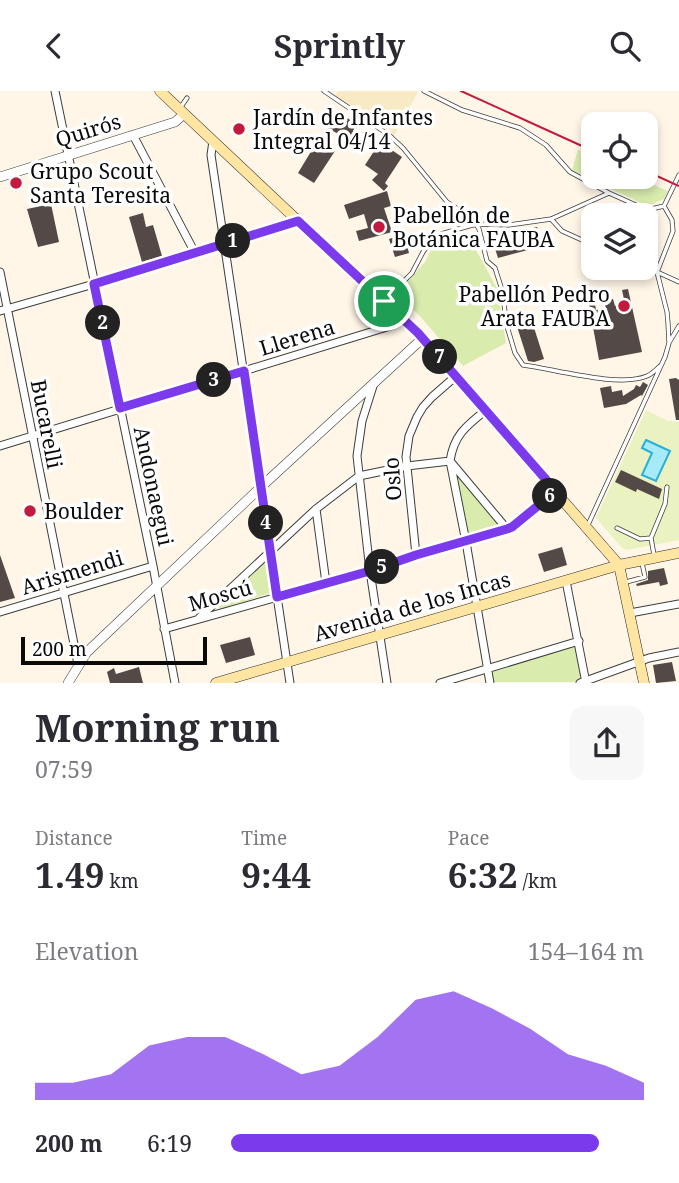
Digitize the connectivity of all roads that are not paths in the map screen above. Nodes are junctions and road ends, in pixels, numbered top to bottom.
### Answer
1 (55, 91) edge
2 (160, 91) edge
3 (324, 91) edge
4 (424, 91) edge
5 (187, 98) dead end
6 (182, 111) junction
7 (133, 135) junction
8 (213, 141) junction
9 (68, 155) junction
10 (679, 175) edge
11 (0, 177) edge
12 (609, 193) junction
13 (631, 203) edge
14 (664, 207) junction
15 (658, 208) edge
16 (551, 219) junction
17 (298, 221) junction
18 (476, 224) junction
19 (581, 240) edge
20 (226, 243) junction
21 (195, 253) junction
22 (658, 269) edge
23 (0, 272) edge
24 (658, 272) edge
25 (658, 276) edge
26 (679, 282) edge
27 (94, 284) junction
28 (393, 292) joint
29 (384, 301) junction
30 (4, 310) edge
31 (402, 318) junction
32 (679, 326) edge
33 (422, 338) junction
34 (669, 343) junction
35 (660, 366) junction
36 (244, 371) junction
37 (456, 376) junction
38 (375, 381) junction
39 (120, 408) junction
40 (486, 410) junction
41 (32, 436) junction
42 (0, 446) edge
43 (450, 461) junction
44 (407, 466) junction
45 (359, 476) junction
46 (261, 486) junction
47 (667, 487) dead end
48 (556, 491) junction
49 (316, 509) junction
50 (587, 527) junction
51 (617, 528) dead end
52 (507, 529) junction
53 (651, 538) junction
54 (466, 541) junction
55 (270, 551) junction
56 (679, 552) edge
57 (416, 555) junction
58 (654, 557) junction
59 (642, 560) junction
60 (619, 565) junction
61 (153, 566) junction
62 (370, 571) junction
63 (566, 580) junction
64 (624, 582) junction
65 (326, 583) junction
66 (157, 586) junction
67 (63, 592) junction
68 (277, 597) junction
69 (679, 604) edge
70 (477, 606) junction
71 (0, 612) edge
72 (630, 614) junction
73 (198, 619) junction
74 (164, 629) junction
75 (380, 635) junction
76 (579, 641) junction
77 (679, 652) edge
78 (640, 661) junction
79 (287, 662) junction
80 (78, 664) junction
81 (488, 668) junction
82 (584, 682) edge
83 (68, 683) edge
84 (176, 683) edge
85 (216, 683) edge
86 (290, 683) edge
87 (387, 683) edge
88 (440, 683) edge
89 (491, 683) edge
90 (645, 683) edge

1 - 9 street, Andonaegui
2 - 6 main road
3 - 18 lane
4 - 12 lane
5 - 6 lane
6 - 7 street, Quirós
6 - 8 main road
7 - 9 street, Quirós
7 - 21 street
8 - 17 main road
8 - 20 street
9 - 11 street, Quirós
9 - 27 street, Andonaegui
10 - 14 lane
12 - 13 lane
12 - 16 lane
14 - 15 lane
14 - 22 lane
16 - 18 lane
16 - 19 lane
17 - 20 street
17 - 29 main road
18 - 28 lane
18 - 35 lane
20 - 21 street
20 - 36 street
21 - 27 street
23 - 30 street, Bucarelli
24 - 26 lane
25 - 34 lane
27 - 30 street
27 - 39 street, Andonaegui
28 - 29 street
29 - 31 main road
30 - 41 street, Bucarelli
31 - 33 main road
31 - 36 street, Llerena
32 - 34 lane
33 - 37 main road
33 - 38 street
34 - 35 lane
35 - 50 lane
36 - 39 street, Llerena
36 - 46 street
37 - 40 main road
37 - 44 street, Oslo
38 - 45 street
38 - 46 street
39 - 41 street, Llerena
39 - 61 street, Andonaegui
40 - 43 street
40 - 48 main road
41 - 42 street, Llerena
41 - 67 street, Bucarelli
43 - 44 street
43 - 52 street
43 - 54 street
44 - 45 street
44 - 57 street, Oslo
45 - 49 street
45 - 62 street
46 - 55 street
46 - 66 street
47 - 53 lane
48 - 50 main road
48 - 52 street, Moscú
49 - 55 street
49 - 65 street
50 - 60 main road
51 - 53 lane
52 - 54 street, Moscú
53 - 58 lane
54 - 57 street, Moscú
54 - 70 street
55 - 68 street
55 - 73 street
56 - 58 main road, Avenida de los Incas
57 - 62 street, Moscú
58 - 59 main road, Avenida de los Incas
59 - 60 main road, Avenida de los Incas
59 - 64 lane
60 - 63 main road, Avenida de los Incas
60 - 64 main road
61 - 66 street, Andonaegui
61 - 67 street, Arismendi
62 - 65 street, Moscú
62 - 75 street
63 - 70 main road, Avenida de los Incas
63 - 76 street
64 - 72 main road
65 - 68 street, Moscú
66 - 74 street, Andonaegui
66 - 80 street
67 - 71 street, Arismendi
67 - 80 street, Bucarelli
68 - 73 street, Moscú
68 - 79 street
69 - 72 street
70 - 75 main road, Avenida de los Incas
70 - 81 street
72 - 78 main road
73 - 74 street, Moscú
74 - 84 street, Andonaegui
75 - 79 main road, Avenida de los Incas
75 - 87 street
76 - 81 street
76 - 82 street
77 - 78 street
78 - 82 street
78 - 90 main road
79 - 85 main road, Avenida de los Incas
79 - 86 street
80 - 83 street
81 - 88 street
81 - 89 street

